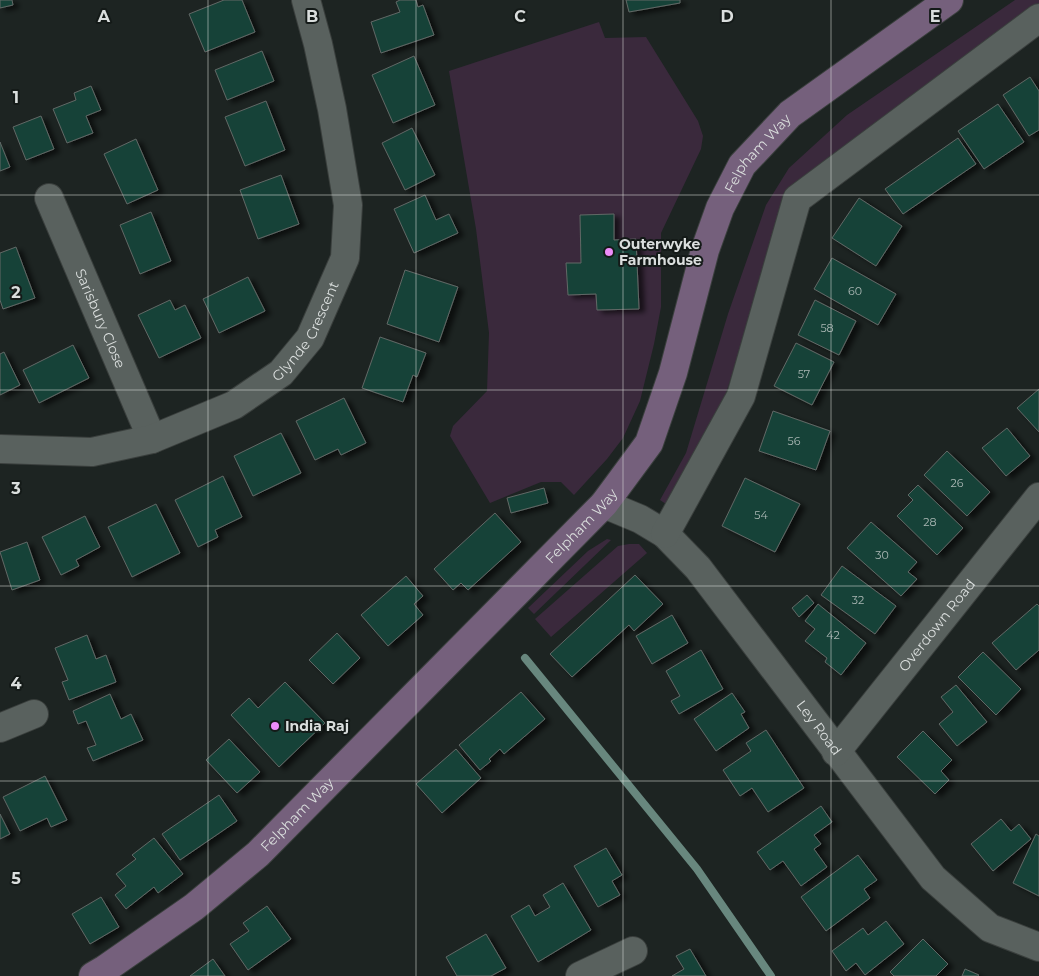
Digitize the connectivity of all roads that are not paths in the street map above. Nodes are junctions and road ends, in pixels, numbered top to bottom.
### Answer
1 (306, 0) edge
2 (949, 0) edge
3 (1039, 18) edge
4 (49, 198) dead end
5 (152, 439) junction
6 (0, 449) edge
7 (1039, 497) edge
8 (604, 504) junction
9 (665, 534) junction
10 (34, 714) dead end
11 (0, 728) edge
12 (836, 752) junction
13 (1039, 947) edge
14 (633, 951) dead end
15 (93, 976) edge
16 (580, 976) edge

1 - 5 street, Glynde Crescent
2 - 8 main road, Felpham Way
3 - 9 street
4 - 5 street, Sarisbury Close
5 - 6 street, Glynde Crescent
7 - 12 street, Overdown Road
8 - 9 street, Ley Road
8 - 15 main road, Felpham Way
9 - 12 street, Ley Road
10 - 11 street
12 - 13 street, Ley Road
14 - 16 street

